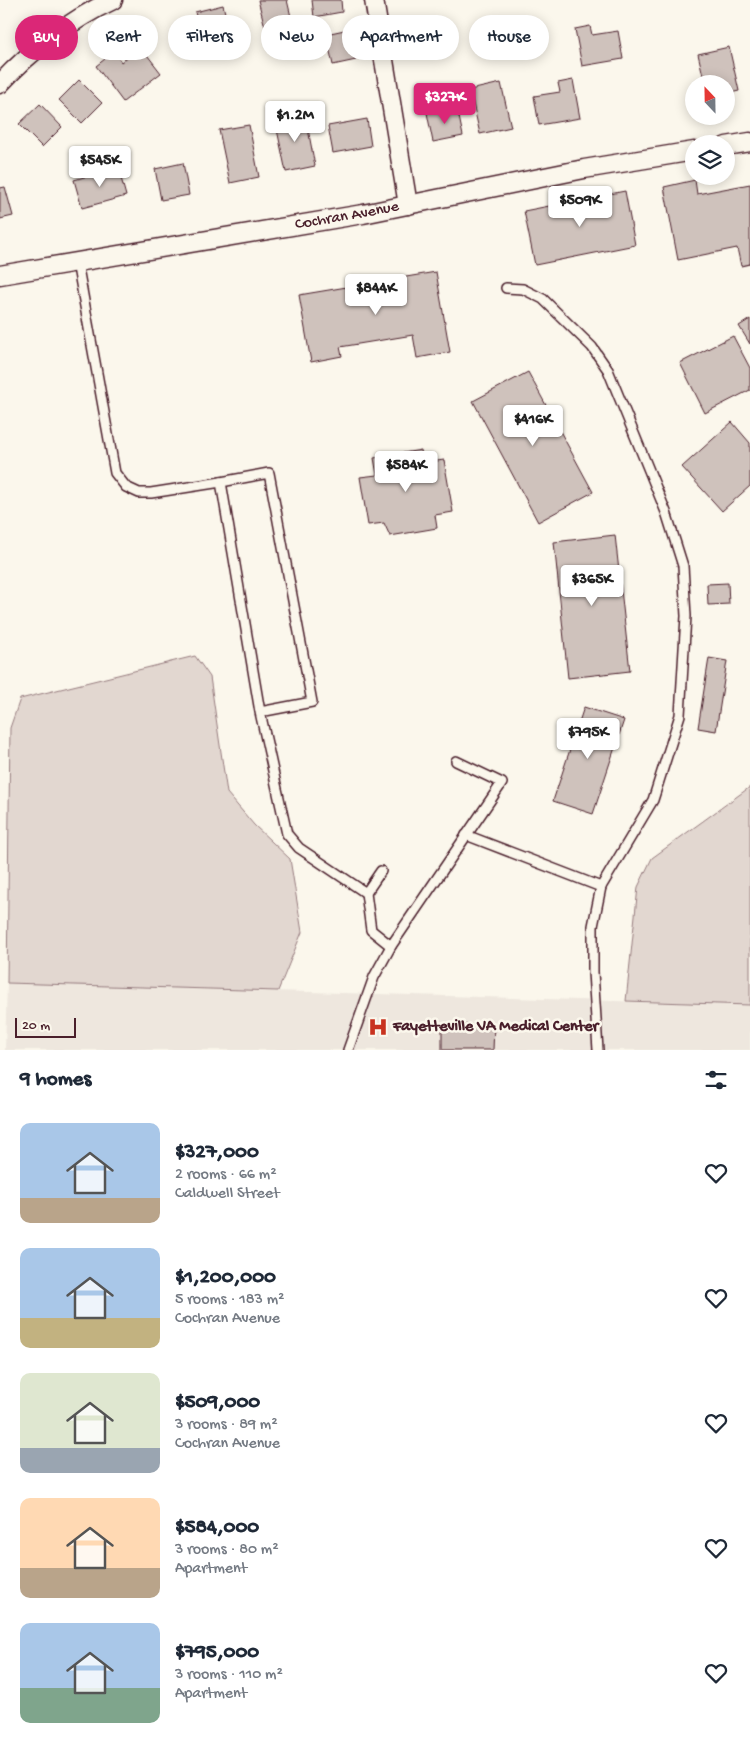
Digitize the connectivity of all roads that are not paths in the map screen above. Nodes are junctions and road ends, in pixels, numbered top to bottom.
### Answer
1 (374, 0) edge
2 (106, 2) edge
3 (0, 84) edge
4 (750, 142) edge
5 (735, 144) edge
6 (685, 152) edge
7 (408, 205) junction
8 (77, 262) junction
9 (0, 275) edge
10 (506, 288) dead end
11 (220, 482) junction
12 (260, 712) junction
13 (456, 761) dead end
14 (466, 835) junction
15 (381, 871) dead end
16 (601, 887) junction
17 (366, 893) junction
18 (391, 946) junction
19 (348, 1050) edge
20 (598, 1050) edge

1 - 7 street
2 - 3 street
4 - 5 street
6 - 7 street, Cochran Avenue
7 - 8 street, Cochran Avenue
8 - 9 street, Cochran Avenue
8 - 11 lane
10 - 16 lane
11 - 12 lane
11 - 12 lane
12 - 17 lane
13 - 14 lane
14 - 16 lane
14 - 18 lane
15 - 17 lane
16 - 20 lane
17 - 18 lane
18 - 19 lane

